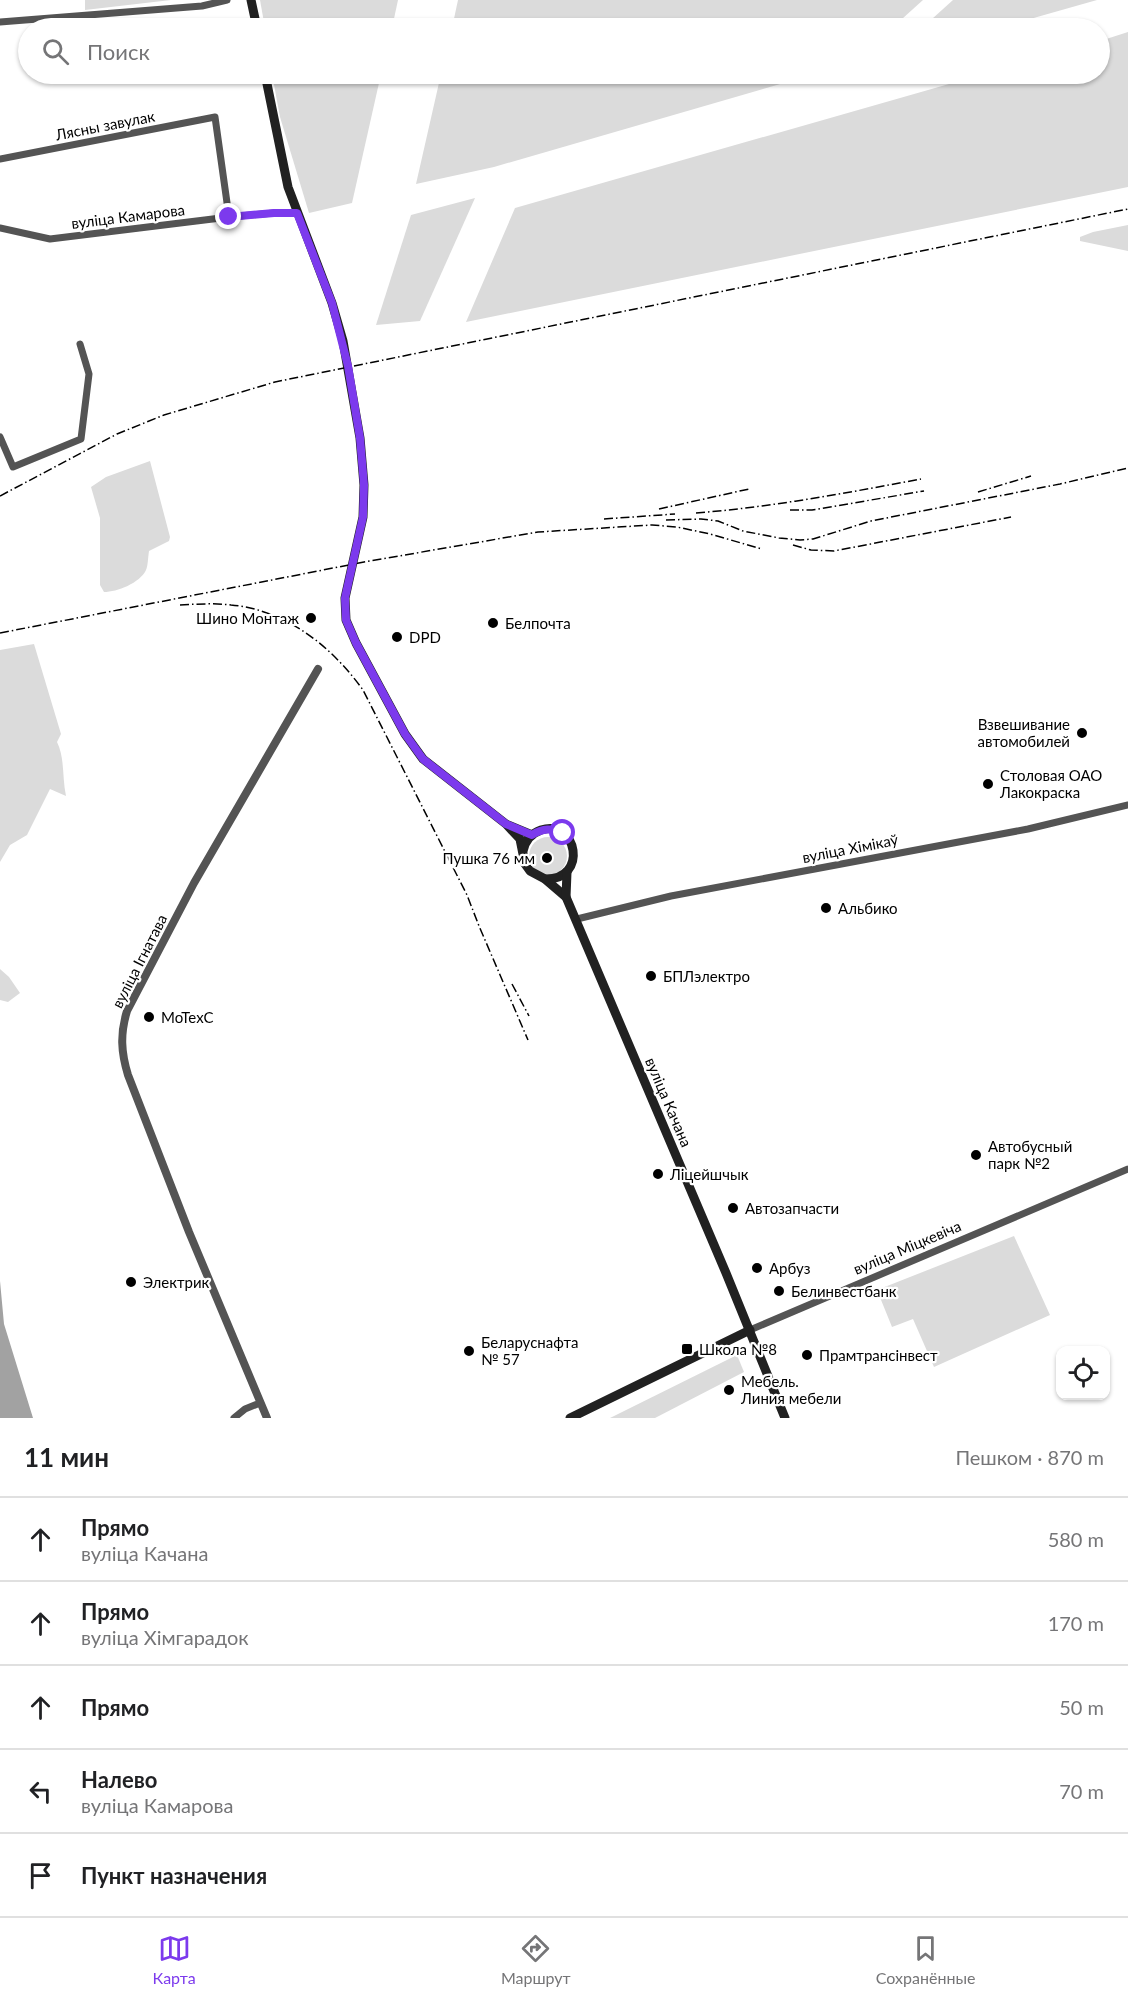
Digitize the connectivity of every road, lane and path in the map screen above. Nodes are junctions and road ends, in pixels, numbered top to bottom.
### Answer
1 (227, 0) edge
2 (251, 0) edge
3 (50, 18) edge
4 (255, 18) edge
5 (18, 21) edge
6 (0, 22) edge
7 (267, 84) edge
8 (0, 159) edge
9 (297, 213) junction
10 (229, 217) junction
11 (0, 228) edge
12 (80, 344) dead end
13 (0, 437) edge
14 (318, 669) dead end
15 (1128, 805) edge
16 (506, 824) junction
17 (532, 835) junction
18 (523, 856) junction
19 (567, 872) junction
20 (545, 879) junction
21 (566, 897) junction
22 (577, 919) junction
23 (1128, 1169) edge
24 (750, 1330) junction
25 (260, 1403) junction
26 (234, 1418) edge
27 (267, 1418) edge
28 (570, 1418) edge
29 (785, 1418) edge

1 - 3 street
2 - 4 main road
5 - 6 street
7 - 9 main road, вуліца Качана
8 - 10 street, Лясны завулак
9 - 10 street, вуліца Камарова
9 - 16 main road, вуліца Качана
10 - 11 street, вуліца Камарова
12 - 13 street
14 - 25 street, вуліца Ігнатава
15 - 22 street, вуліца Хімікаў
16 - 17 main road, вуліца Качана
16 - 18 main road, вуліца Качана
17 - 18 main road
17 - 19 main road, вуліца Качана
18 - 20 main road, вуліца Качана
19 - 20 main road
19 - 21 main road, вуліца Качана
20 - 21 main road, вуліца Качана
21 - 22 main road, вуліца Качана
22 - 24 main road, вуліца Качана
23 - 24 street, вуліца Міцкевіча
24 - 28 main road, вуліца Міцкевіча
24 - 29 main road, вуліца Качана
25 - 26 street
25 - 27 street, вуліца Ігнатава

